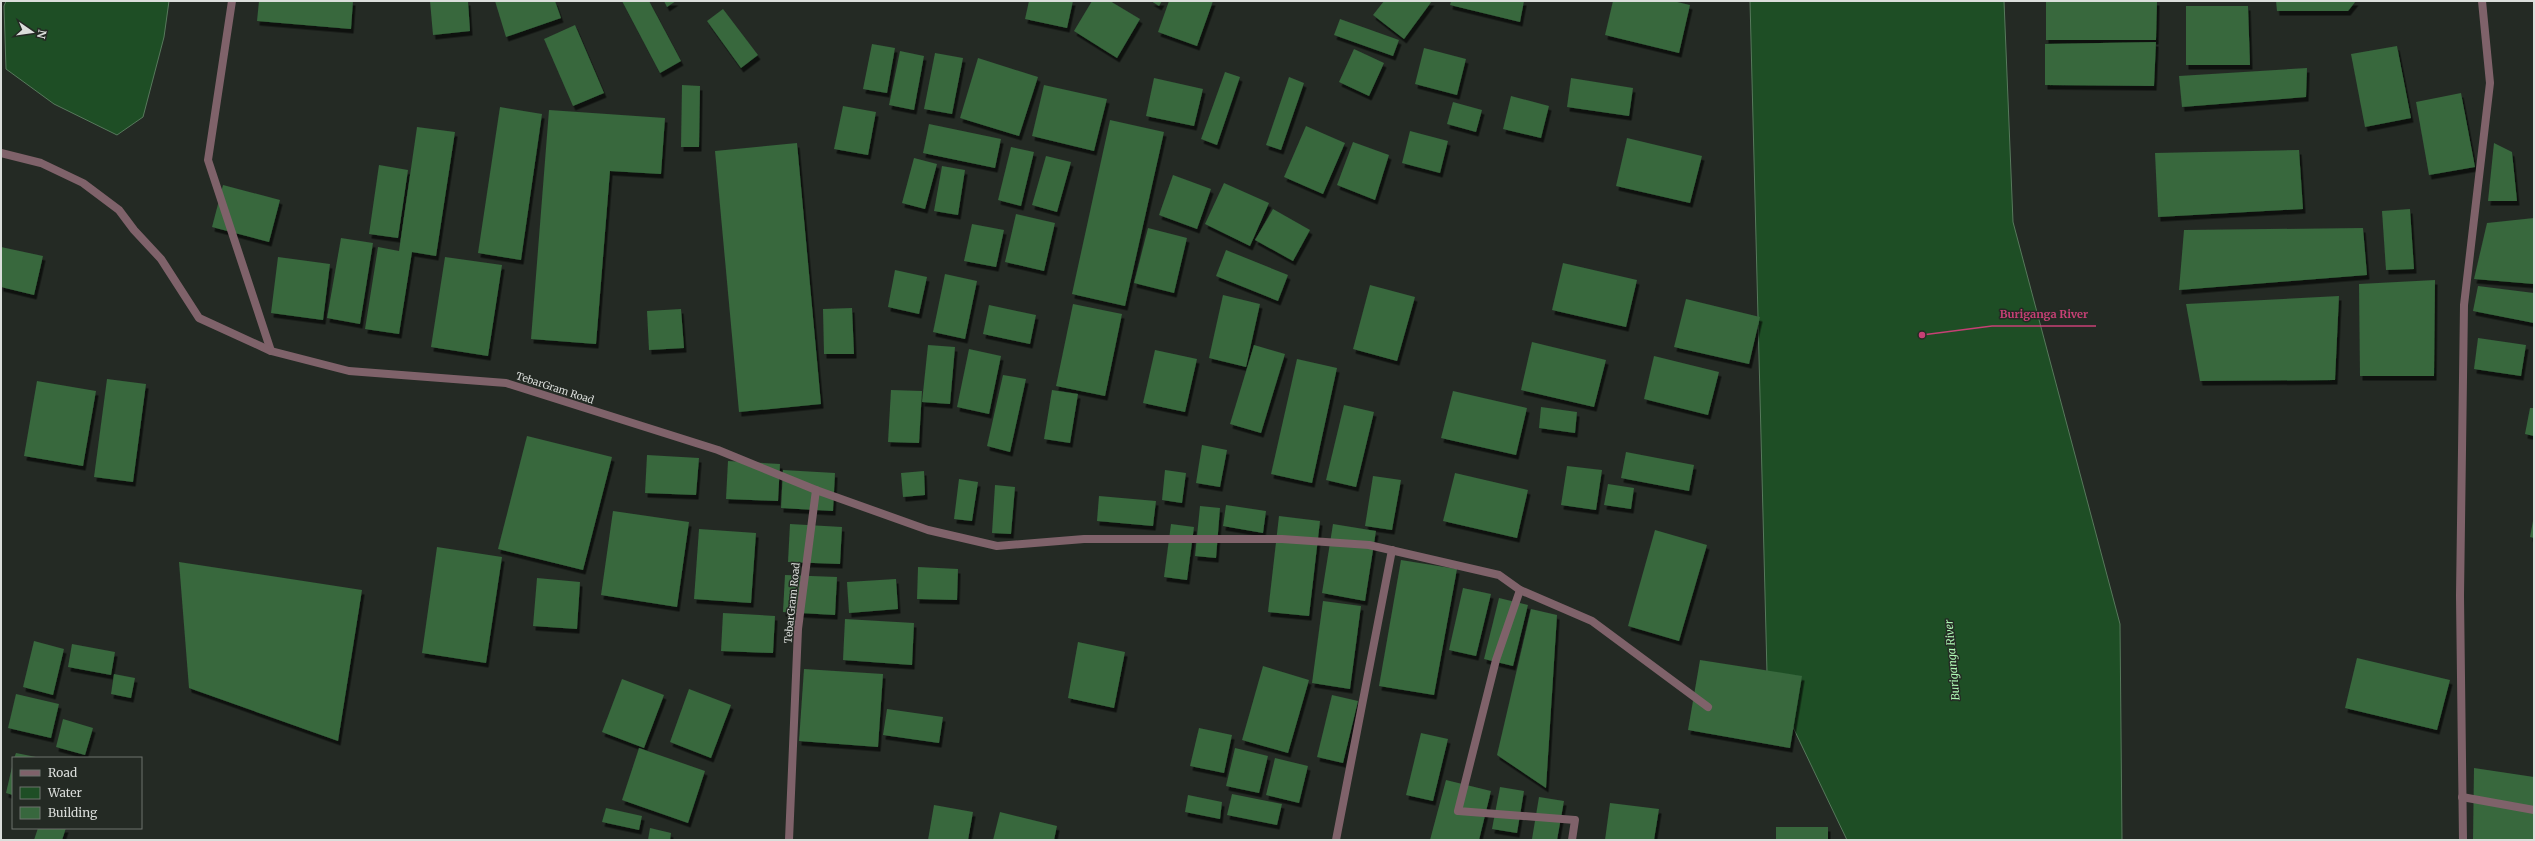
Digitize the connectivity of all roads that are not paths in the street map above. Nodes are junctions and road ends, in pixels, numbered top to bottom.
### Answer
1 (232, 1) edge
2 (2482, 1) edge
3 (1, 153) edge
4 (272, 351) junction
5 (816, 490) junction
6 (1392, 550) junction
7 (1520, 590) junction
8 (1708, 707) dead end
9 (2462, 797) junction
10 (2534, 810) edge
11 (789, 840) edge
12 (1336, 840) edge
13 (1572, 840) edge
14 (2463, 840) edge

1 - 4 street
2 - 9 street
3 - 4 street, TebarGram Road
4 - 5 street, TebarGram Road
5 - 6 street
5 - 11 street, TebarGram Road
6 - 7 street
6 - 12 street
7 - 8 street
7 - 13 street
9 - 10 street
9 - 14 street

